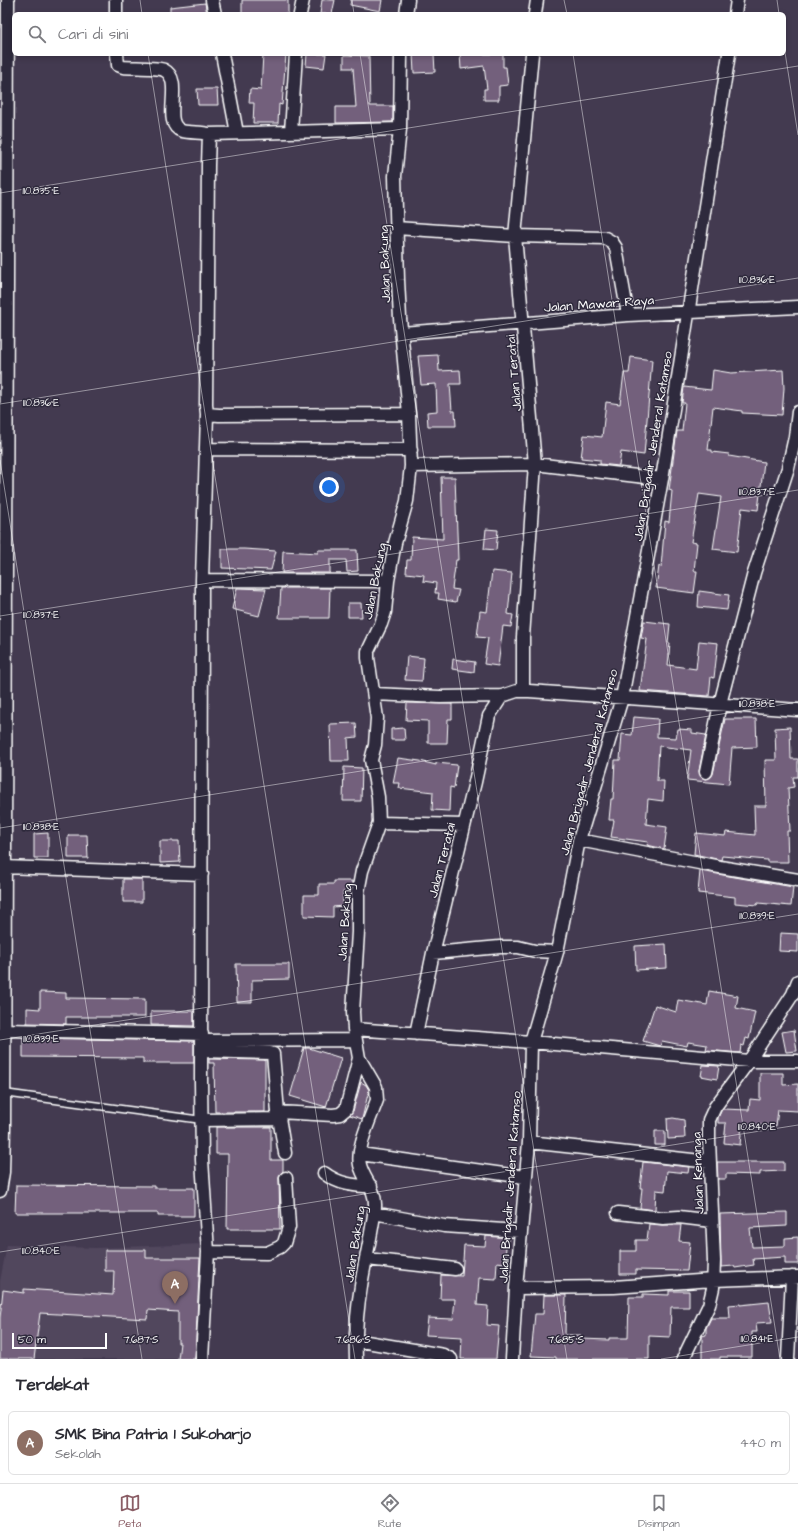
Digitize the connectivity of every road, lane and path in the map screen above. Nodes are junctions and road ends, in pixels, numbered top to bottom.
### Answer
1 (8, 0) edge
2 (116, 0) edge
3 (212, 0) edge
4 (303, 0) edge
5 (408, 0) edge
6 (537, 0) edge
7 (737, 0) edge
8 (116, 12) edge
9 (215, 12) edge
10 (300, 12) edge
11 (406, 12) edge
12 (536, 12) edge
13 (735, 12) edge
14 (117, 56) edge
15 (222, 56) edge
16 (296, 56) edge
17 (401, 56) edge
18 (532, 56) edge
19 (729, 56) edge
20 (400, 129) junction
21 (291, 132) junction
22 (237, 133) junction
23 (209, 134) junction
24 (396, 228) junction
25 (515, 236) junction
26 (798, 307) edge
27 (688, 311) junction
28 (628, 315) junction
29 (523, 323) junction
30 (402, 333) junction
31 (798, 412) edge
32 (207, 414) junction
33 (409, 414) junction
34 (206, 449) junction
35 (411, 450) junction
36 (535, 464) junction
37 (411, 466) junction
38 (662, 479) junction
39 (202, 580) junction
40 (388, 581) junction
41 (523, 691) junction
42 (374, 694) junction
43 (502, 696) junction
44 (622, 698) junction
45 (720, 704) junction
46 (798, 710) edge
47 (2, 750) edge
48 (706, 772) dead end
49 (379, 823) junction
50 (464, 825) junction
51 (579, 840) junction
52 (4, 867) junction
53 (202, 874) junction
54 (798, 880) edge
55 (557, 952) junction
56 (433, 953) junction
57 (798, 982) edge
58 (4, 1030) junction
59 (416, 1034) junction
60 (355, 1035) junction
61 (202, 1042) junction
62 (531, 1042) junction
63 (359, 1058) junction
64 (749, 1061) junction
65 (798, 1061) edge
66 (4, 1093) junction
67 (278, 1116) junction
68 (202, 1120) junction
69 (529, 1142) junction
70 (285, 1153) dead end
71 (360, 1154) junction
72 (710, 1162) junction
73 (324, 1173) dead end
74 (525, 1177) junction
75 (286, 1178) dead end
76 (371, 1186) junction
77 (0, 1191) edge
78 (374, 1213) junction
79 (618, 1213) dead end
80 (712, 1221) junction
81 (520, 1231) junction
82 (208, 1252) junction
83 (367, 1258) junction
84 (455, 1269) dead end
85 (795, 1277) edge
86 (713, 1280) junction
87 (516, 1288) junction
88 (356, 1340) junction
89 (202, 1359) edge
90 (356, 1359) edge
91 (451, 1359) edge
92 (512, 1359) edge
93 (683, 1359) edge
94 (788, 1359) edge

1 - 47 street
2 - 8 street
3 - 9 street
4 - 10 street
5 - 11 street
6 - 12 street
7 - 13 street
14 - 23 street
15 - 22 street
16 - 21 street
17 - 20 street, Jalan Bakung
18 - 25 street, Jalan Teratai
19 - 27 street, Jalan Brigadir Jenderal Katamso
20 - 21 street
20 - 24 street, Jalan Bakung
21 - 22 street
22 - 23 street
23 - 32 street
24 - 25 street
24 - 30 street, Jalan Bakung
25 - 28 street
25 - 29 street, Jalan Teratai
26 - 27 street, Jalan Mawar Raya
27 - 28 street, Jalan Mawar Raya
27 - 38 street, Jalan Brigadir Jenderal Katamso
28 - 29 street, Jalan Mawar Raya
29 - 30 street, Jalan Mawar Raya
29 - 36 street, Jalan Teratai
30 - 33 street, Jalan Bakung
31 - 45 street
32 - 33 street
32 - 34 street
33 - 35 street, Jalan Bakung
34 - 35 street
34 - 39 street
35 - 37 street, Jalan Bakung
36 - 37 street
36 - 38 street
36 - 41 street, Jalan Teratai
37 - 40 street, Jalan Bakung
38 - 44 street, Jalan Brigadir Jenderal Katamso
39 - 40 street
39 - 53 street
40 - 42 street, Jalan Bakung
41 - 43 street
41 - 44 street
42 - 43 street
42 - 49 street, Jalan Bakung
43 - 50 street, Jalan Teratai
44 - 45 street
44 - 51 street, Jalan Brigadir Jenderal Katamso
45 - 46 street
45 - 48 street
47 - 52 street
49 - 50 street
49 - 60 street, Jalan Bakung
50 - 56 street, Jalan Teratai
51 - 54 street
51 - 55 street, Jalan Brigadir Jenderal Katamso
52 - 53 street
52 - 58 street
53 - 61 street
55 - 56 street
55 - 62 street, Jalan Brigadir Jenderal Katamso
56 - 59 street, Jalan Teratai
57 - 64 street, Jalan Kenanga
58 - 61 street
58 - 66 street
59 - 60 street
59 - 62 street
60 - 61 street
60 - 63 street, Jalan Bakung
61 - 67 street
61 - 68 street
62 - 64 street
62 - 69 street, Jalan Brigadir Jenderal Katamso
63 - 67 street
63 - 71 street, Jalan Bakung
64 - 65 street
64 - 72 street, Jalan Kenanga
66 - 68 lane
66 - 77 street
67 - 68 street
67 - 70 street
68 - 82 street
69 - 72 street
69 - 74 street, Jalan Brigadir Jenderal Katamso
71 - 74 street
71 - 76 street, Jalan Bakung
72 - 80 street, Jalan Kenanga
73 - 76 street
74 - 81 street, Jalan Brigadir Jenderal Katamso
75 - 82 street
76 - 78 street, Jalan Bakung
78 - 81 street
78 - 83 street, Jalan Bakung
79 - 80 street
80 - 86 street, Jalan Kenanga
81 - 87 street, Jalan Brigadir Jenderal Katamso
82 - 89 street
83 - 84 street
83 - 88 street, Jalan Bakung
85 - 86 street
85 - 94 street
86 - 87 street
86 - 93 street, Jalan Kenanga
87 - 92 street, Jalan Brigadir Jenderal Katamso
88 - 90 street, Jalan Bakung
88 - 91 street

